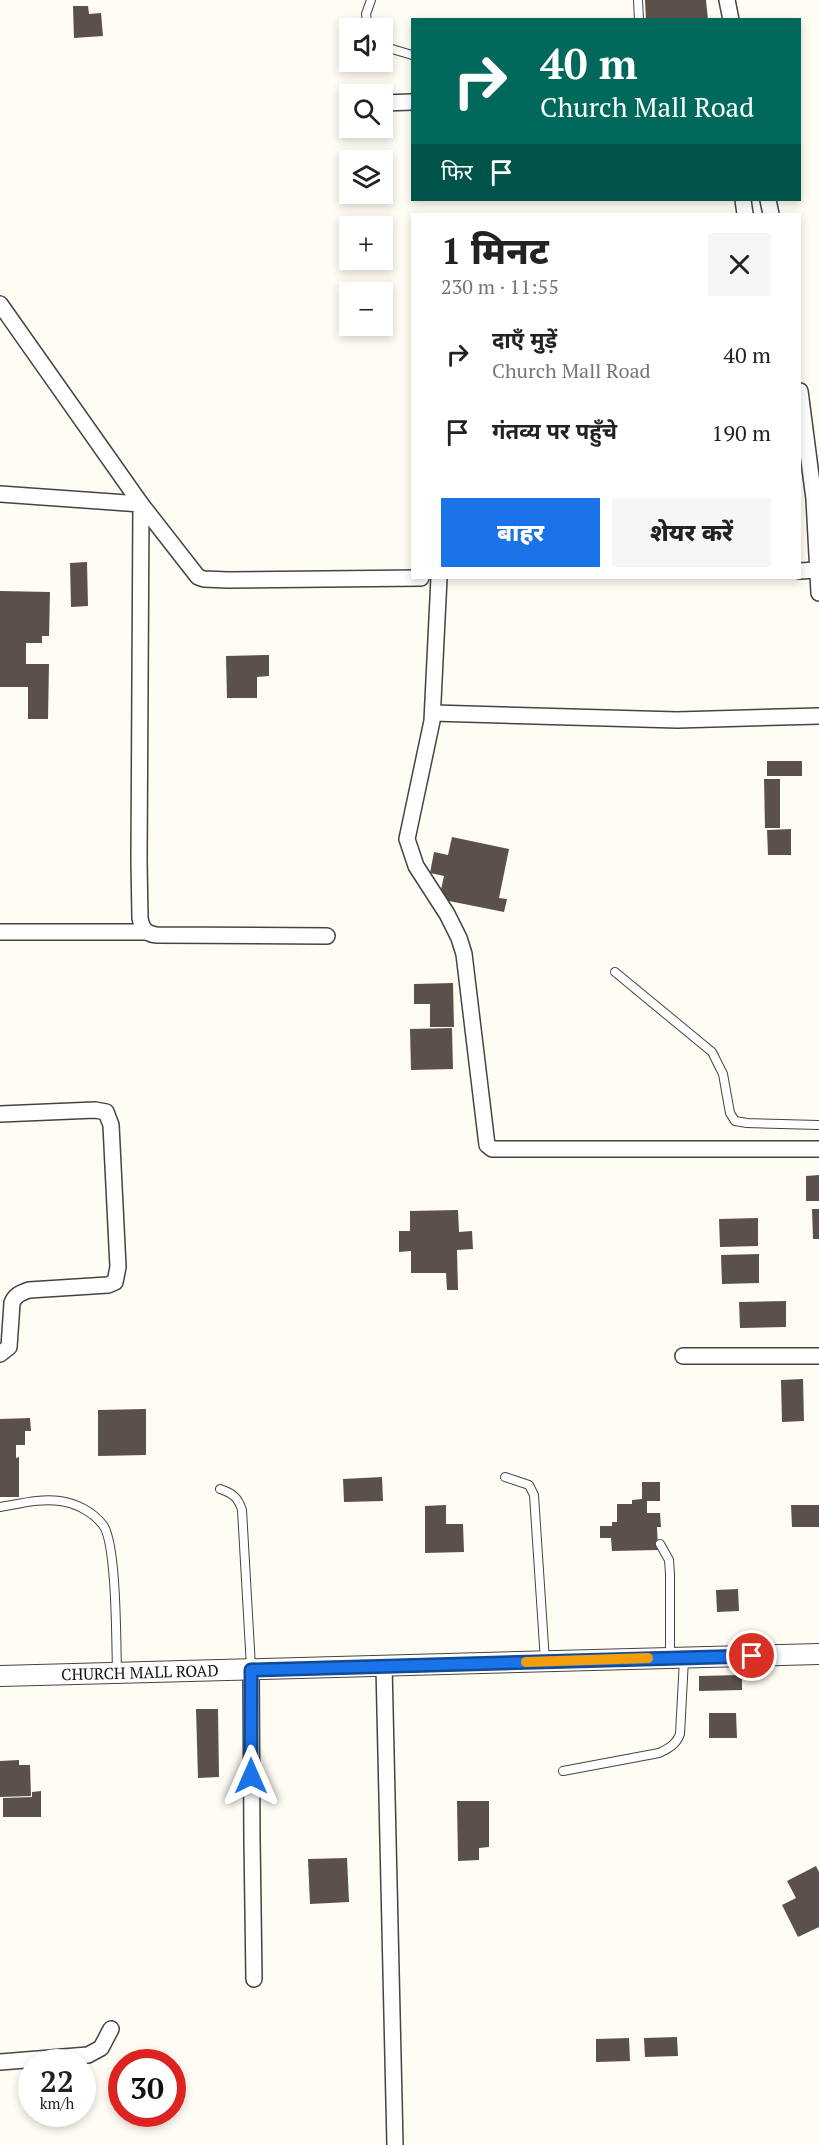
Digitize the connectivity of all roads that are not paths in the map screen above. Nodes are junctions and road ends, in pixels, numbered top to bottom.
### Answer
1 (371, 0) edge
2 (638, 0) edge
3 (728, 0) edge
4 (367, 18) edge
5 (639, 18) edge
6 (731, 18) edge
7 (393, 49) edge
8 (411, 55) edge
9 (411, 102) edge
10 (393, 103) edge
11 (0, 304) edge
12 (801, 395) edge
13 (813, 441) edge
14 (0, 494) edge
15 (141, 504) junction
16 (817, 570) junction
17 (801, 571) edge
18 (411, 578) edge
19 (439, 579) edge
20 (819, 592) edge
21 (433, 713) junction
22 (819, 716) edge
23 (0, 932) edge
24 (146, 932) junction
25 (327, 936) dead end
26 (615, 972) dead end
27 (0, 1114) edge
28 (819, 1125) edge
29 (819, 1149) edge
30 (0, 1354) edge
31 (683, 1356) dead end
32 (819, 1356) edge
33 (505, 1477) dead end
34 (220, 1489) dead end
35 (0, 1507) edge
36 (660, 1544) dead end
37 (819, 1654) edge
38 (677, 1657) junction
39 (545, 1662) junction
40 (384, 1666) junction
41 (251, 1670) junction
42 (117, 1675) junction
43 (0, 1676) edge
44 (563, 1771) dead end
45 (254, 1979) dead end
46 (111, 2029) dead end
47 (0, 2062) edge
48 (395, 2145) edge

1 - 4 lane
2 - 5 lane
3 - 6 street
7 - 8 lane
9 - 10 street
11 - 15 street
12 - 13 street
13 - 16 street
14 - 15 street
15 - 18 street
15 - 24 street
16 - 17 street
16 - 20 street
19 - 21 street
21 - 22 street
21 - 29 street
23 - 24 street
24 - 25 street
26 - 28 lane
27 - 30 street
31 - 32 street
33 - 39 lane
34 - 41 lane
35 - 42 lane
36 - 38 lane
37 - 38 street, CHURCH MALL ROAD
38 - 39 street, CHURCH MALL ROAD
38 - 44 lane
39 - 40 street, CHURCH MALL ROAD
40 - 41 street, CHURCH MALL ROAD
40 - 48 street
41 - 42 street, CHURCH MALL ROAD
41 - 45 street
42 - 43 street, CHURCH MALL ROAD
46 - 47 street

